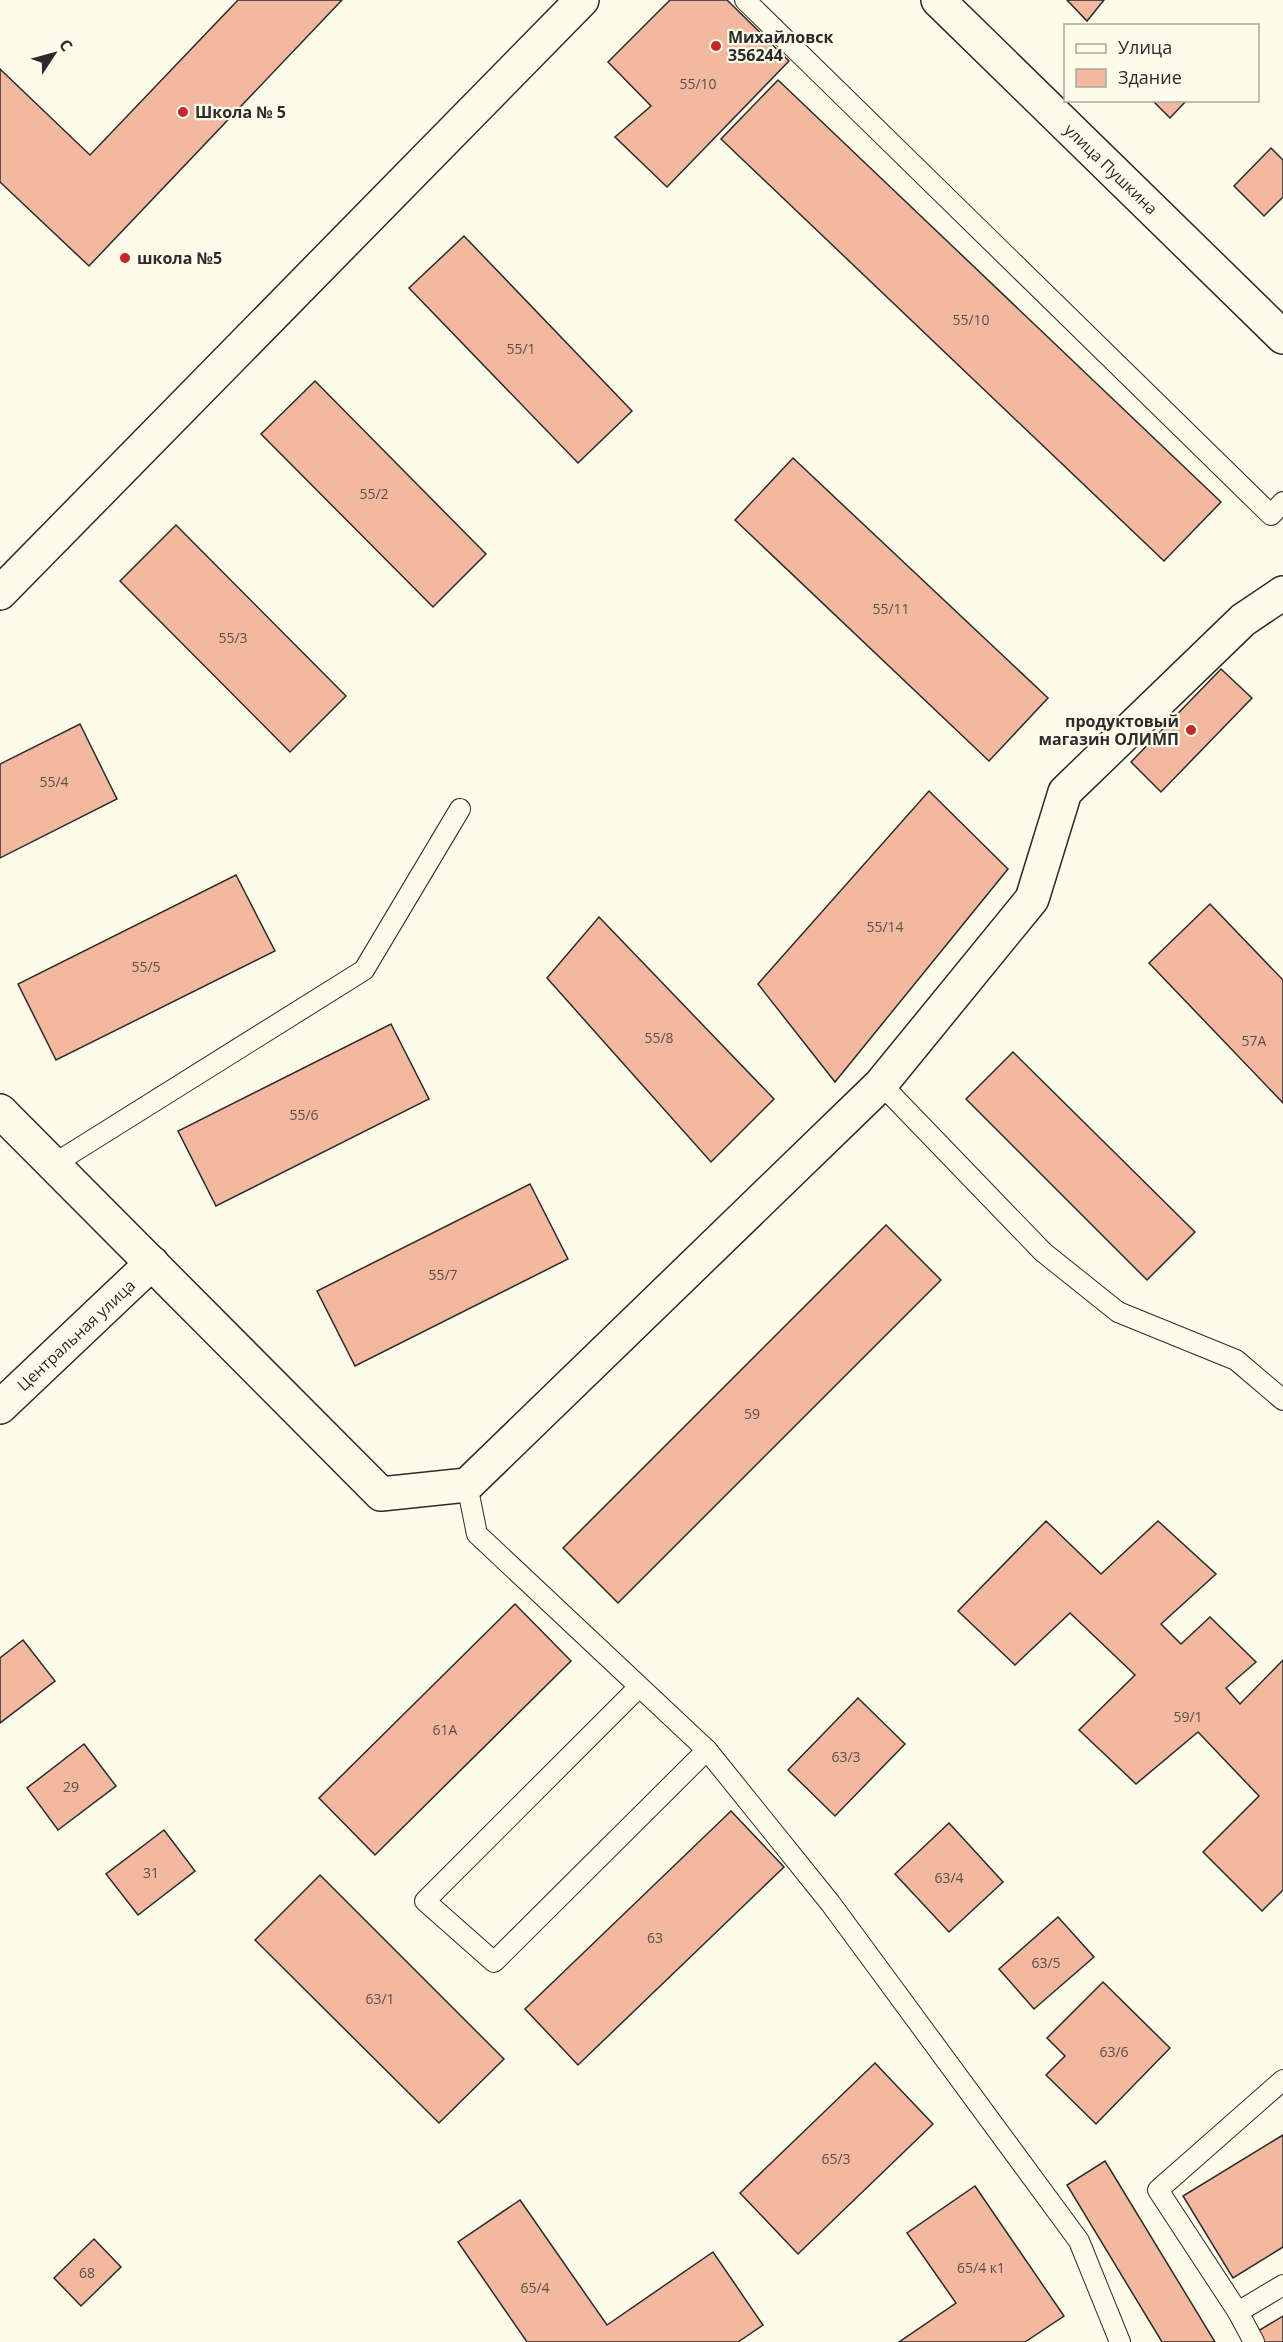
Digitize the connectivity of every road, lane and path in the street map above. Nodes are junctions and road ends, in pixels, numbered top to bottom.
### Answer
1 (582, 0) edge
2 (745, 0) edge
3 (938, 0) edge
4 (1283, 337) edge
5 (1283, 502) edge
6 (0, 593) edge
7 (1283, 593) edge
8 (460, 809) dead end
9 (881, 1084) junction
10 (0, 1111) edge
11 (54, 1164) junction
12 (152, 1263) junction
13 (1283, 1400) edge
14 (0, 1407) edge
15 (467, 1485) junction
16 (639, 1687) junction
17 (707, 1750) junction
18 (1283, 2080) edge
19 (1283, 2285) edge
20 (1238, 2312) junction
21 (1120, 2342) edge
22 (1254, 2342) edge

1 - 6 street
2 - 5 lane
3 - 4 street, улица Пушкина
7 - 9 street
8 - 11 lane
9 - 13 lane
9 - 15 street
10 - 11 street
11 - 12 street
12 - 14 street, Центральная улица
12 - 15 street
15 - 16 lane
16 - 17 lane
16 - 17 lane
17 - 21 lane
18 - 20 lane
19 - 20 lane
20 - 22 lane

